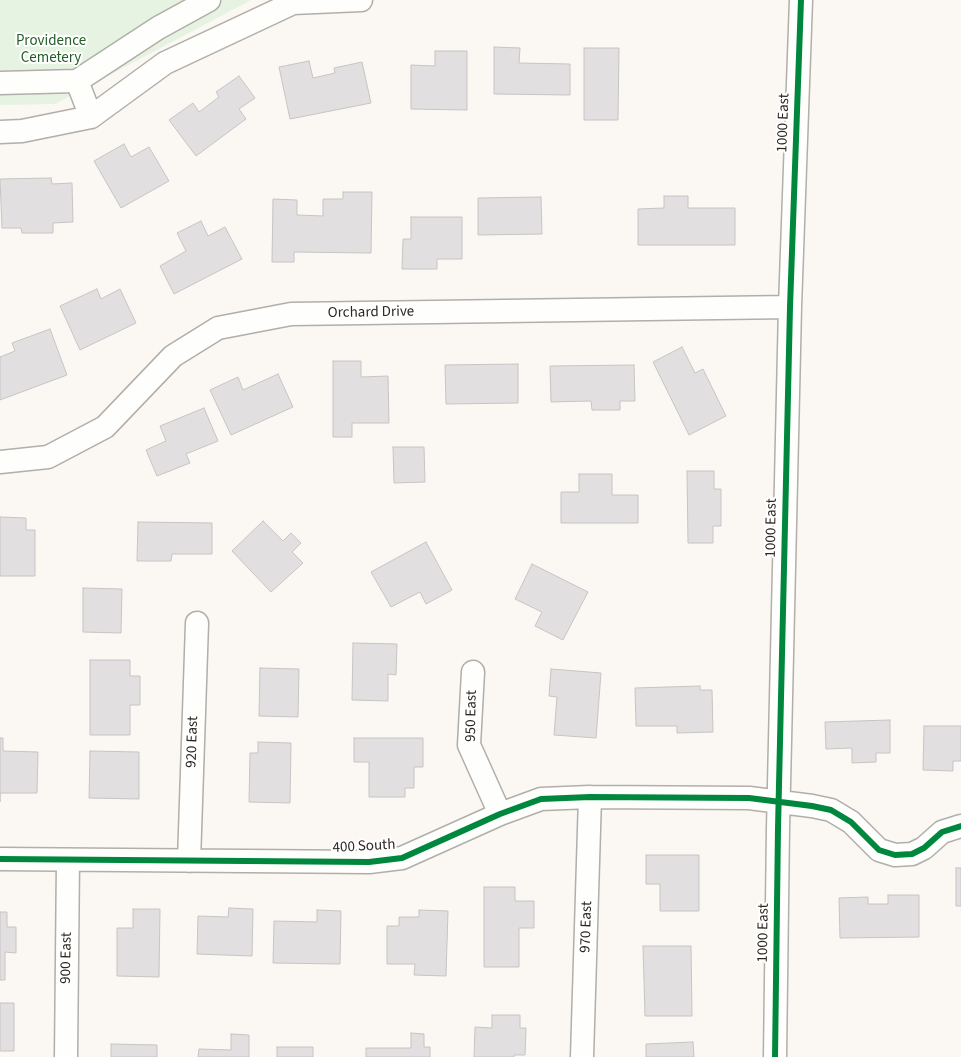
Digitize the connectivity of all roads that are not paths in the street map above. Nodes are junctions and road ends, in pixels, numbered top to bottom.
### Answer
1 (209, 0) edge
2 (361, 0) edge
3 (801, 0) edge
4 (294, 2) edge
5 (76, 81) junction
6 (0, 82) edge
7 (91, 118) junction
8 (0, 132) edge
9 (790, 308) junction
10 (0, 462) edge
11 (197, 623) dead end
12 (472, 672) dead end
13 (590, 798) junction
14 (778, 801) junction
15 (500, 814) junction
16 (961, 826) edge
17 (0, 859) edge
18 (68, 860) junction
19 (189, 860) junction
20 (66, 1057) edge
21 (582, 1057) edge
22 (775, 1057) edge

1 - 5 street
2 - 4 street
3 - 9 street, 1000 East
4 - 7 street
5 - 6 street
5 - 7 street
7 - 8 street
9 - 10 street, Orchard Drive
9 - 14 street, 1000 East
11 - 19 street, 920 East
12 - 15 street, 950 East
13 - 14 street, 400 South
13 - 15 street, 400 South
13 - 21 street, 970 East
14 - 16 street, 400 South
14 - 22 street, 1000 East
15 - 19 street, 400 South
17 - 18 street, 400 South
18 - 19 street, 400 South
18 - 20 street, 900 East

